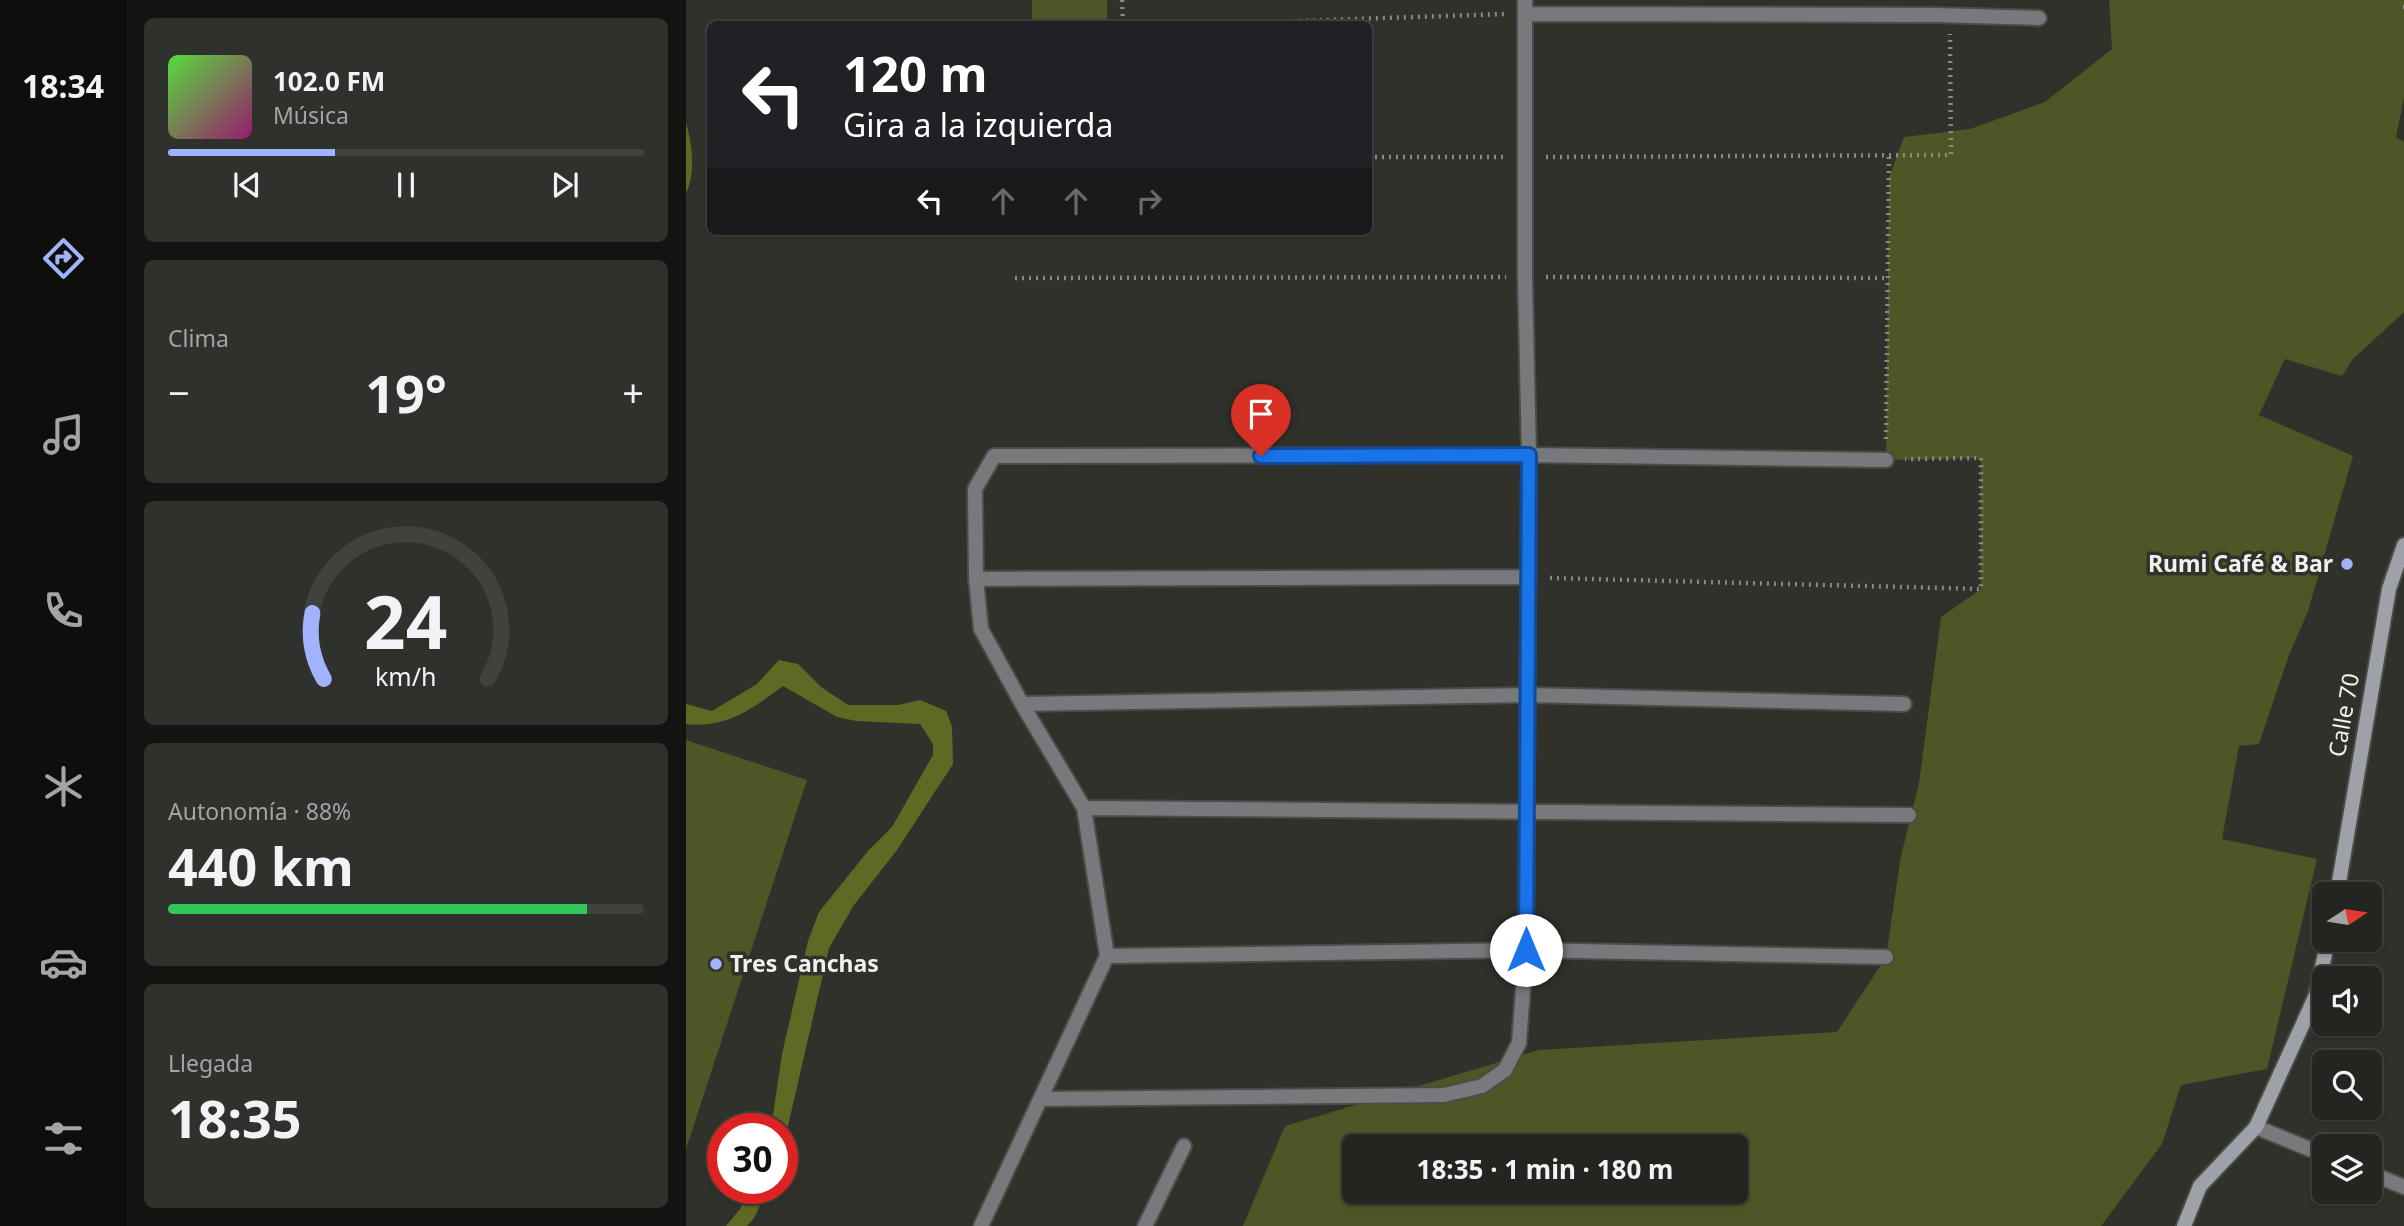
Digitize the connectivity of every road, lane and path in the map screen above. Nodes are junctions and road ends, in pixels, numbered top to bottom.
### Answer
1 (1122, 0) edge
2 (1525, 7) edge
3 (1950, 15) junction
4 (2039, 18) dead end
5 (1123, 21) edge
6 (1264, 21) edge
7 (1889, 156) junction
8 (1372, 157) edge
9 (1525, 157) junction
10 (1525, 277) junction
11 (1015, 278) dead end
12 (1888, 278) junction
13 (1529, 455) junction
14 (1886, 460) junction
15 (2404, 545) edge
16 (1527, 577) junction
17 (976, 579) junction
18 (1528, 695) junction
19 (1022, 704) junction
20 (1904, 704) dead end
21 (1084, 808) junction
22 (1527, 811) junction
23 (1909, 815) dead end
24 (2339, 882) edge
25 (1526, 950) junction
26 (2325, 952) edge
27 (1107, 956) junction
28 (1886, 957) dead end
29 (1041, 1098) junction
30 (2256, 1127) junction
31 (1184, 1146) dead end
32 (2312, 1150) edge
33 (2382, 1178) edge
34 (2404, 1187) edge
35 (981, 1226) edge
36 (1145, 1226) edge
37 (2184, 1226) edge

1 - 5 path
2 - 3 street
2 - 6 path
2 - 9 street
3 - 4 street
3 - 7 path
7 - 9 path
7 - 12 path
8 - 9 path
9 - 10 street
10 - 11 path
10 - 12 path
10 - 13 street
12 - 14 path
13 - 14 street
13 - 16 street
13 - 17 street
14 - 16 path
15 - 24 main road, Calle 70
16 - 17 street
16 - 18 street
17 - 19 street
18 - 19 street
18 - 20 street
18 - 22 street
19 - 21 street
21 - 22 street
21 - 27 street
22 - 23 street
22 - 25 street
25 - 27 street
25 - 28 street
25 - 29 street
26 - 30 main road
27 - 29 street
29 - 35 street
30 - 32 street
30 - 37 main road
31 - 36 street
33 - 34 street

